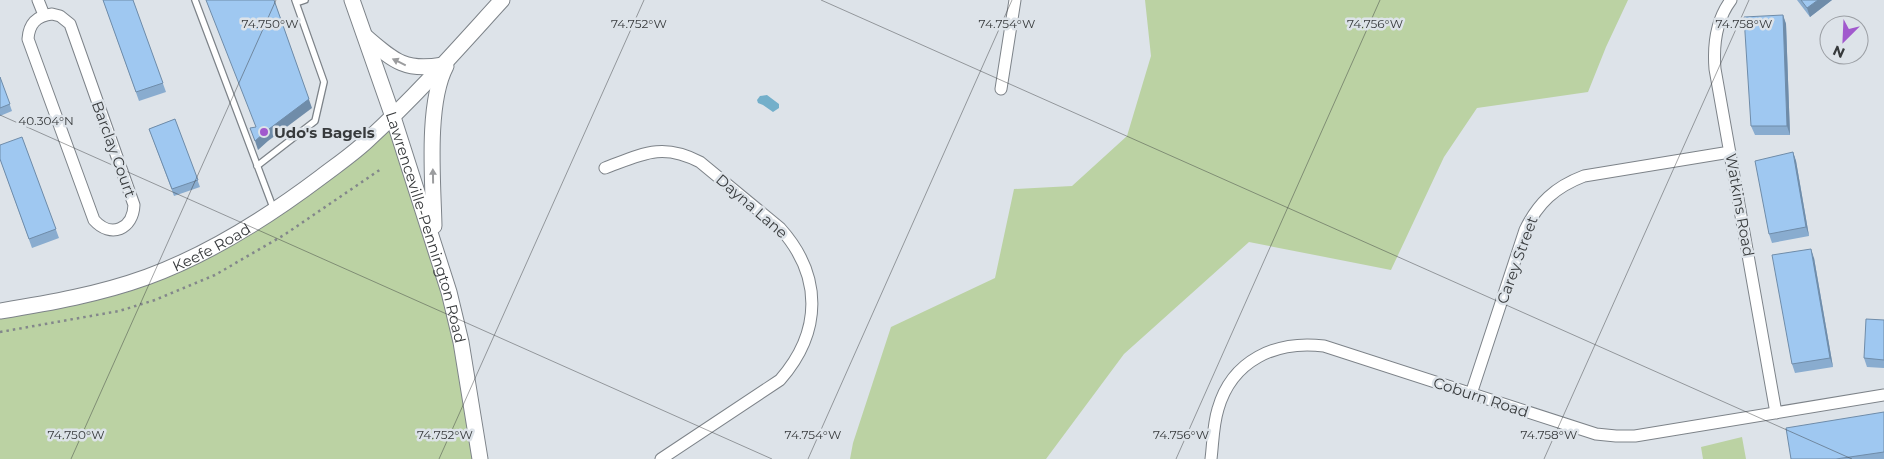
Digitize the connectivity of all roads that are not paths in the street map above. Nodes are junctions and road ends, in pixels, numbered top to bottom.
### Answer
1 (38, 0) edge
2 (194, 0) edge
3 (305, 0) edge
4 (352, 0) edge
5 (502, 0) edge
6 (1015, 0) edge
7 (1731, 0) edge
8 (296, 2) edge
9 (44, 15) junction
10 (364, 36) junction
11 (453, 53) junction
12 (442, 65) junction
13 (1001, 89) dead end
14 (393, 117) junction
15 (1730, 152) junction
16 (258, 166) junction
17 (605, 168) dead end
18 (274, 210) junction
19 (434, 243) junction
20 (0, 311) edge
21 (1471, 394) junction
22 (1884, 395) edge
23 (1776, 413) junction
24 (480, 459) edge
25 (661, 459) edge
26 (1211, 459) edge

1 - 9 street
2 - 16 lane
3 - 8 lane
4 - 10 street, Lawrenceville-Pennington Road
5 - 11 street
6 - 13 street
7 - 15 street, Watkins Road
8 - 16 lane
9 - 9 street, Barclay Court
12 -> 10 street
10 - 14 street, Lawrenceville-Pennington Road
11 - 12 street, Keefe Road
19 -> 11 street
12 - 14 street, Keefe Road
14 - 18 street, Keefe Road
14 - 19 street, Lawrenceville-Pennington Road
15 - 21 street, Carey Street
15 - 23 street, Watkins Road
16 - 18 lane
17 - 25 street, Dayna Lane
18 - 20 street, Keefe Road
19 - 24 street, Lawrenceville-Pennington Road
21 - 23 street, Coburn Road
21 - 26 street, Coburn Road
22 - 23 street, Coburn Road

